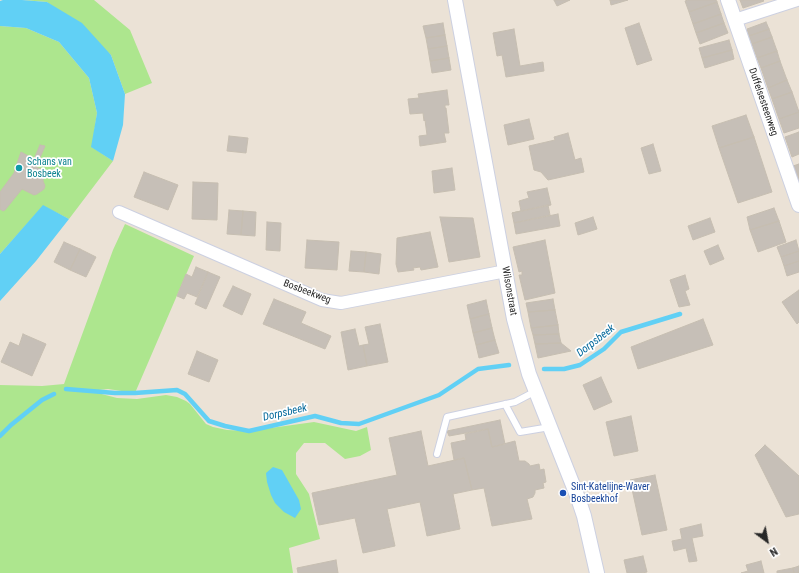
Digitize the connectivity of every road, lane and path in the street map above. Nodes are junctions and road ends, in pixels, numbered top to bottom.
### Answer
1 (456, 0) edge
2 (728, 0) edge
3 (797, 0) edge
4 (735, 20) junction
5 (799, 205) edge
6 (119, 212) dead end
7 (506, 271) junction
8 (536, 391) junction
9 (505, 404) junction
10 (550, 427) junction
11 (436, 454) dead end
12 (597, 573) edge

1 - 7 street, Wilsonstraat
2 - 4 street, Duffelsesteenweg
3 - 4 street
4 - 5 street, Duffelsesteenweg
6 - 7 street, Bosbeekweg
7 - 8 street, Wilsonstraat
8 - 9 lane
8 - 10 street, Wilsonstraat
9 - 10 lane
9 - 11 lane
10 - 12 street, Wilsonstraat

